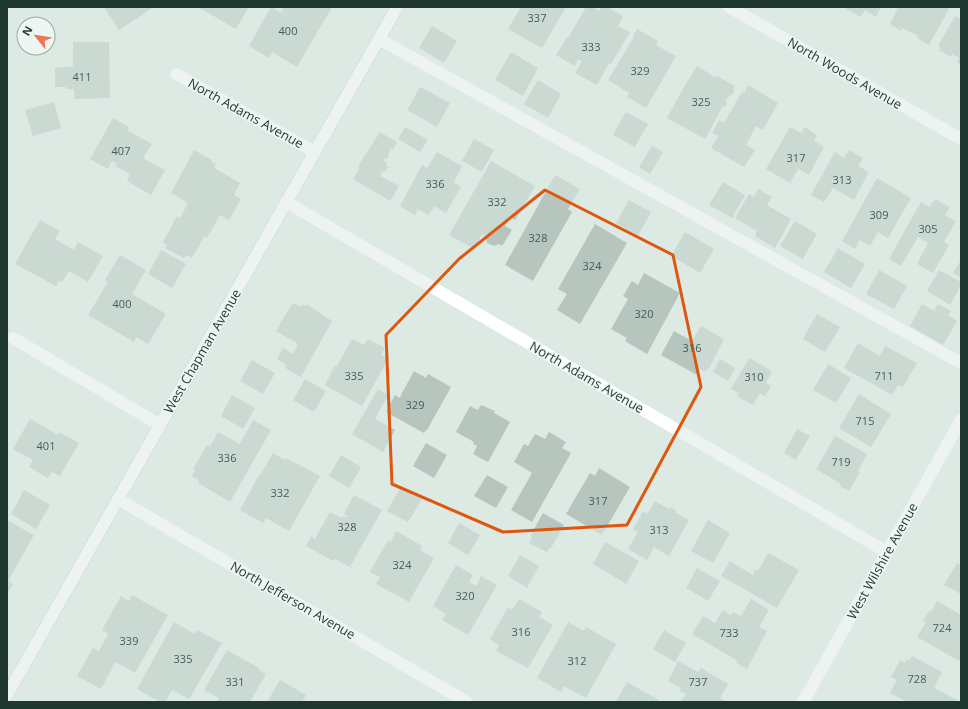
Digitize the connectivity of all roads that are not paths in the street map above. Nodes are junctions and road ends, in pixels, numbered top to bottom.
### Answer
1 (397, 7) edge
2 (729, 7) edge
3 (379, 39) junction
4 (176, 74) dead end
5 (961, 139) edge
6 (315, 152) junction
7 (286, 202) junction
8 (13, 338) dead end
9 (961, 363) edge
10 (961, 420) edge
11 (160, 425) junction
12 (118, 499) junction
13 (887, 552) junction
14 (7, 693) edge
15 (467, 702) edge
16 (803, 702) edge

1 - 3 street, West Chapman Avenue
2 - 5 street, North Woods Avenue
3 - 6 street, West Chapman Avenue
3 - 9 street
4 - 6 street, North Adams Avenue
6 - 7 street, West Chapman Avenue
7 - 11 street, West Chapman Avenue
7 - 13 street, North Adams Avenue
8 - 11 street
10 - 13 street, West Wilshire Avenue
11 - 12 street, West Chapman Avenue
12 - 14 street, West Chapman Avenue
12 - 15 street, North Jefferson Avenue
13 - 16 street, West Wilshire Avenue

